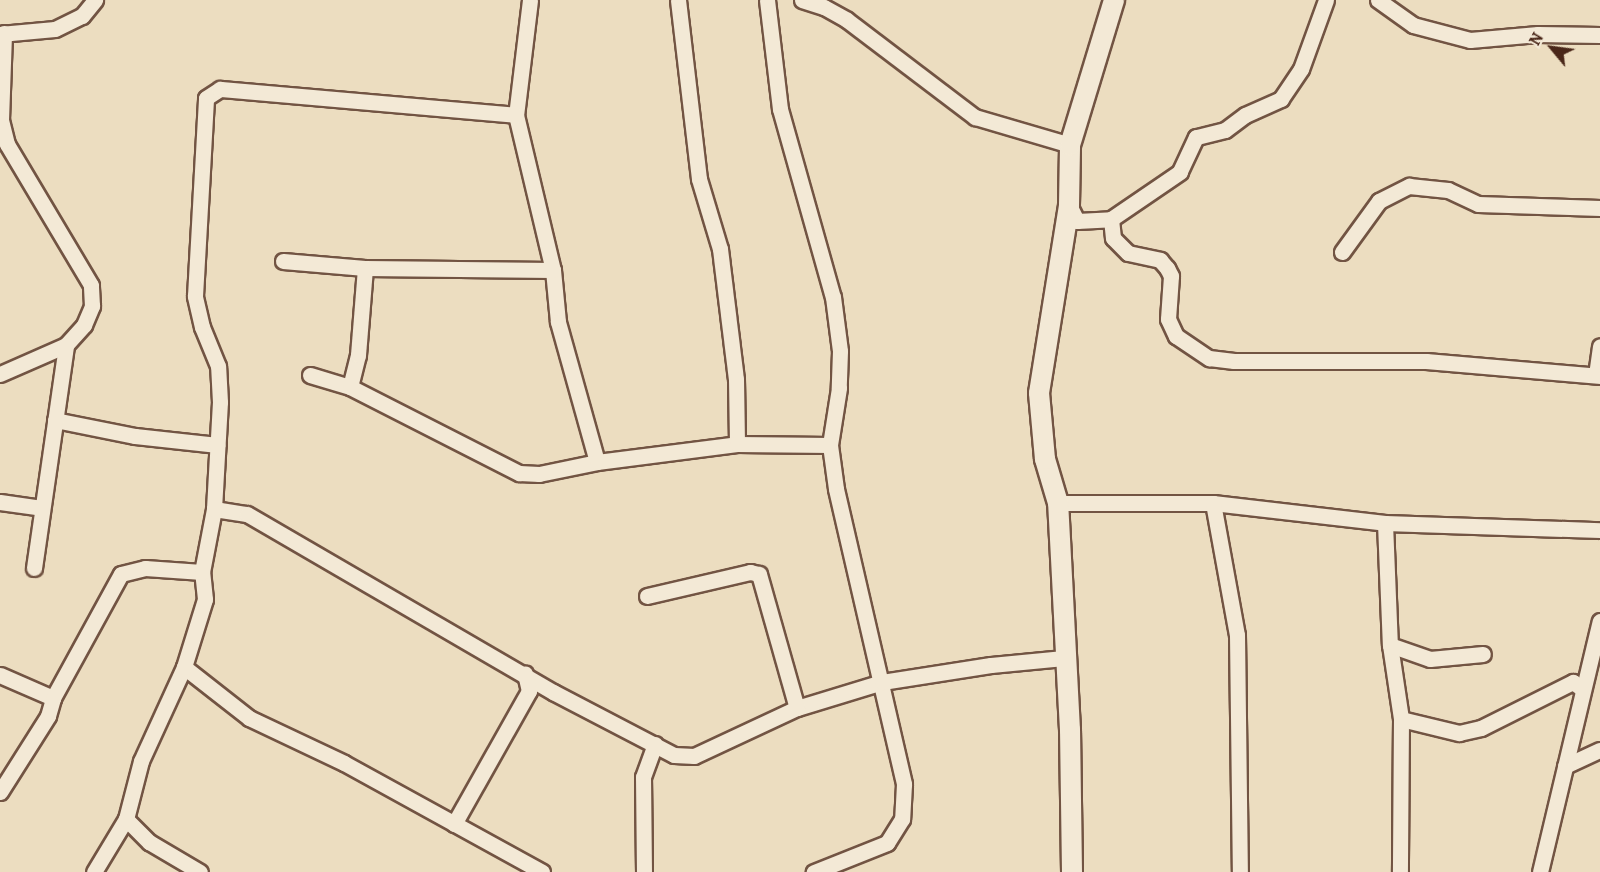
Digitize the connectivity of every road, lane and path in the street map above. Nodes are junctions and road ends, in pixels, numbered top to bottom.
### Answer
1 (95, 0) edge
2 (530, 0) edge
3 (678, 0) edge
4 (766, 0) edge
5 (802, 0) edge
6 (1114, 0) edge
7 (1326, 0) edge
8 (1378, 0) edge
9 (2, 34) edge
10 (1600, 35) edge
11 (516, 115) junction
12 (1070, 146) junction
13 (13, 153) junction
14 (0, 162) edge
15 (1069, 206) junction
16 (1600, 208) edge
17 (1111, 219) junction
18 (1342, 252) dead end
19 (283, 261) dead end
20 (365, 268) junction
21 (553, 270) junction
22 (66, 345) junction
23 (1600, 346) edge
24 (0, 374) edge
25 (310, 375) dead end
26 (1598, 375) edge
27 (350, 387) junction
28 (55, 420) junction
29 (736, 444) junction
30 (218, 445) junction
31 (830, 445) junction
32 (597, 462) junction
33 (0, 502) edge
34 (1058, 503) junction
35 (1213, 503) junction
36 (42, 508) junction
37 (214, 509) junction
38 (1385, 523) junction
39 (1600, 530) edge
40 (34, 568) dead end
41 (202, 572) junction
42 (647, 596) dead end
43 (1600, 621) edge
44 (1390, 645) junction
45 (1483, 654) dead end
46 (1064, 658) junction
47 (184, 668) junction
48 (525, 674) junction
49 (0, 675) edge
50 (882, 682) junction
51 (1581, 688) junction
52 (53, 698) junction
53 (796, 708) junction
54 (1401, 719) junction
55 (655, 744) junction
56 (1600, 750) edge
57 (1565, 766) junction
58 (0, 792) edge
59 (126, 819) junction
60 (454, 824) junction
61 (819, 871) edge
62 (94, 872) edge
63 (200, 872) edge
64 (542, 872) edge
65 (644, 872) edge
66 (1072, 872) edge
67 (1240, 872) edge
68 (1401, 872) edge
69 (1540, 872) edge

1 - 9 street
2 - 11 street
3 - 29 street
4 - 31 street
5 - 12 street
6 - 12 street
7 - 17 street
8 - 10 street
9 - 13 street
11 - 21 street
11 - 30 street
12 - 15 street
13 - 14 street
13 - 22 street
15 - 17 street
15 - 34 street
16 - 18 street
17 - 26 street
19 - 20 street
20 - 21 street
20 - 27 street
21 - 32 street
22 - 24 street
22 - 28 street
23 - 26 street
25 - 27 street
27 - 32 street
28 - 30 street
28 - 36 street
29 - 31 street
29 - 32 street
30 - 37 street
31 - 50 street
33 - 36 street
34 - 35 street
34 - 46 street
35 - 38 street
35 - 67 street
36 - 40 street
37 - 41 street
37 - 48 street
38 - 39 street
38 - 44 street
41 - 47 street
41 - 52 street
42 - 53 street
43 - 51 street
44 - 45 street
44 - 54 street
46 - 50 street
46 - 66 street
47 - 59 street
47 - 60 street
48 - 55 street
48 - 60 street
49 - 52 street
50 - 53 street
50 - 61 street
51 - 54 street
51 - 57 street
52 - 58 street
53 - 55 street
54 - 68 street
55 - 65 street
56 - 57 street
57 - 69 street
59 - 62 street
59 - 63 street
60 - 64 street

